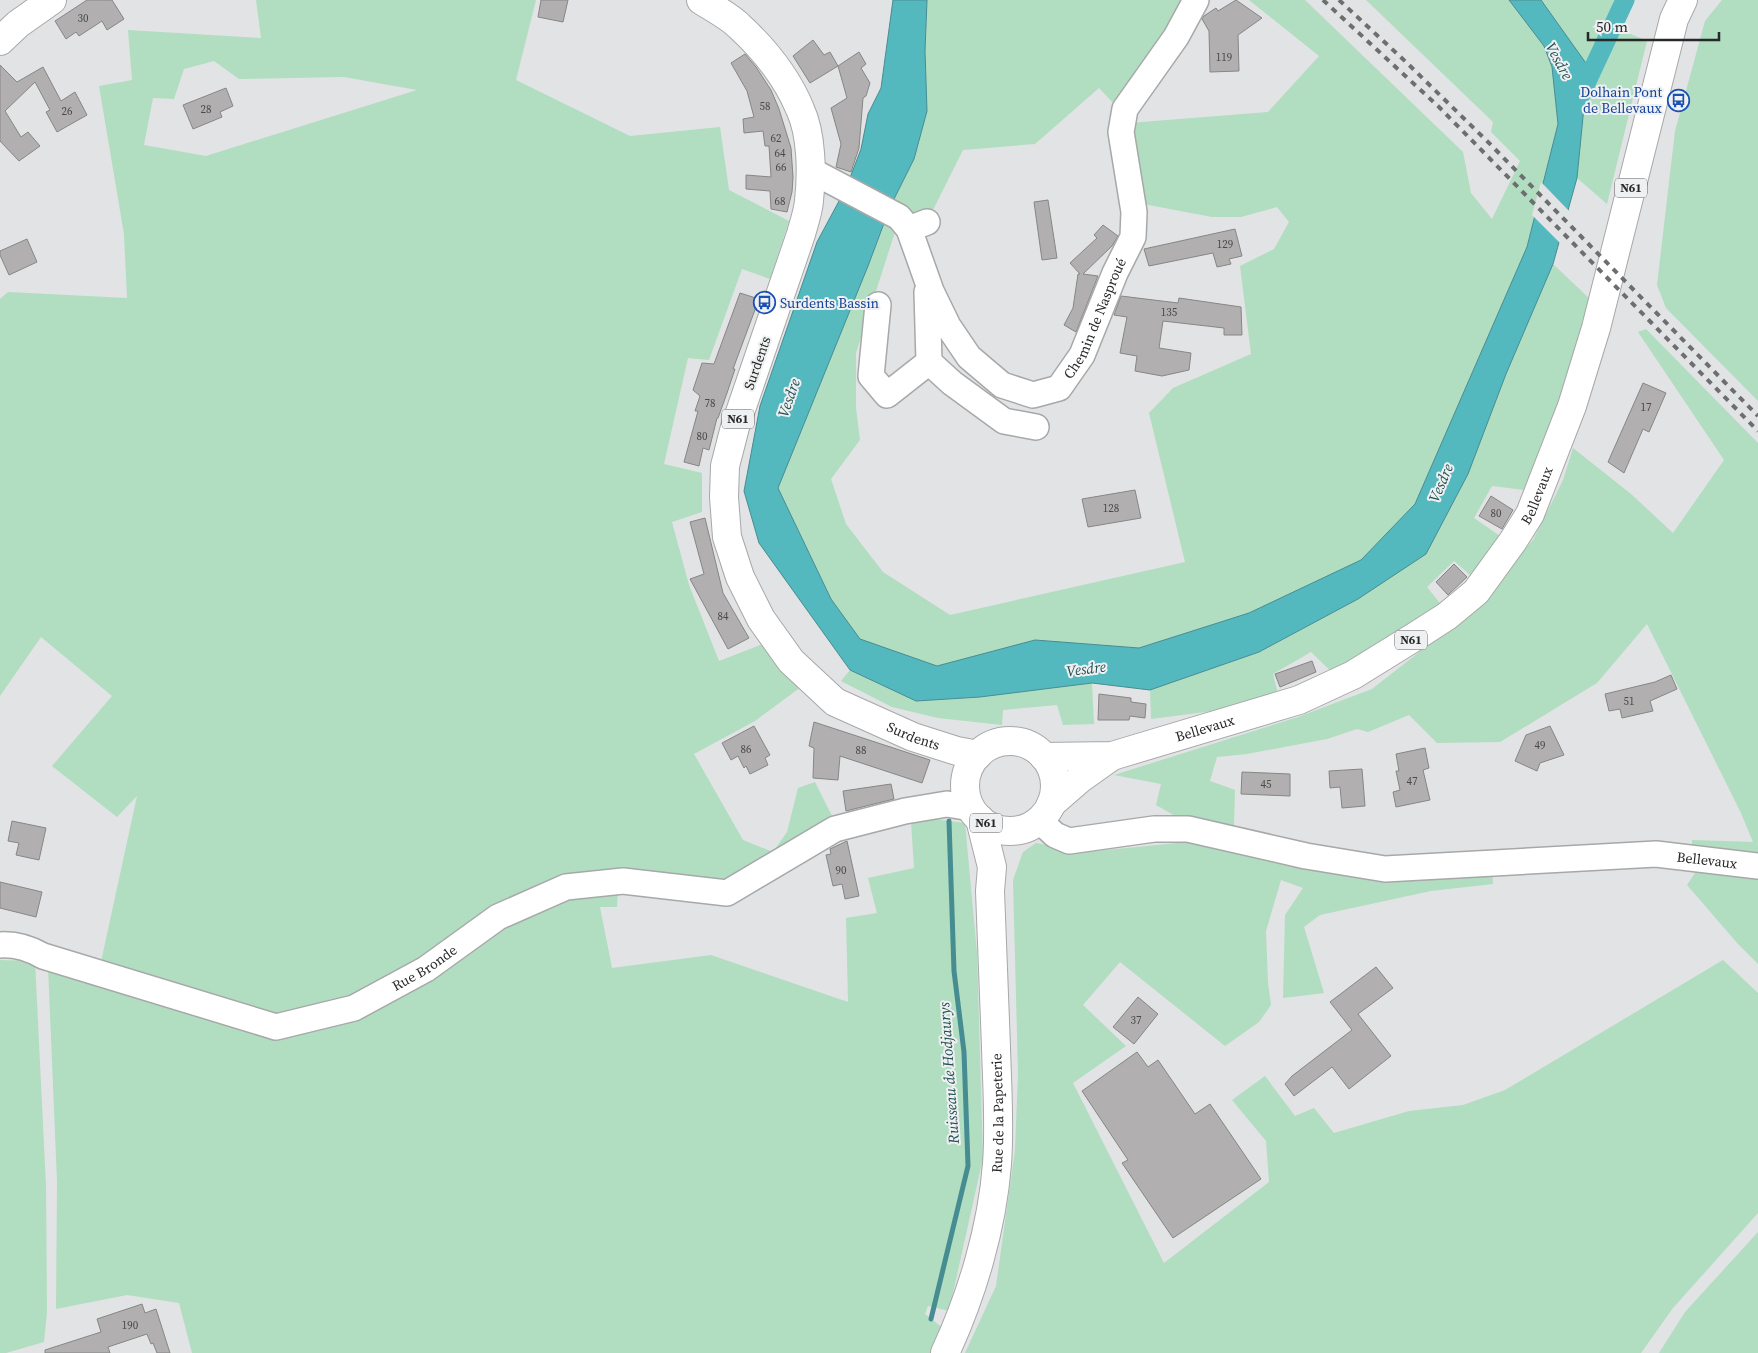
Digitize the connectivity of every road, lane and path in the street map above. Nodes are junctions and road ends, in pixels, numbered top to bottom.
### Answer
1 (52, 0) edge
2 (701, 0) edge
3 (1196, 0) edge
4 (1682, 0) edge
5 (0, 41) edge
6 (810, 170) junction
7 (926, 277) junction
8 (878, 305) dead end
9 (929, 362) junction
10 (1014, 389) junction
11 (1004, 421) junction
12 (1036, 427) dead end
13 (978, 755) junction
14 (1112, 756) junction
15 (1044, 757) junction
16 (976, 814) junction
17 (1037, 818) junction
18 (1758, 866) edge
19 (992, 867) junction
20 (0, 945) edge
21 (945, 1353) edge

1 - 5 main road
2 - 6 main road, Surdents / N61
3 - 10 street, Chemin de Nasproué
4 - 14 main road, Bellevaux / N61
6 - 7 street, Chemin de Nasproué
6 - 13 main road, Surdents / N61
7 - 9 street
7 - 10 street, Chemin de Nasproué
8 - 9 street
9 - 11 street
10 - 11 street
11 - 12 street
13 - 15 main road
13 - 16 main road, N61
14 - 15 main road, Bellevaux / N61
14 - 17 main road, Bellevaux / N61
15 - 17 main road
16 - 17 main road, N61
16 - 19 main road, Rue de la Papeterie
16 - 20 street, Rue Bronde
17 - 18 street, Bellevaux
17 - 19 main road
19 - 21 main road, Rue de la Papeterie

